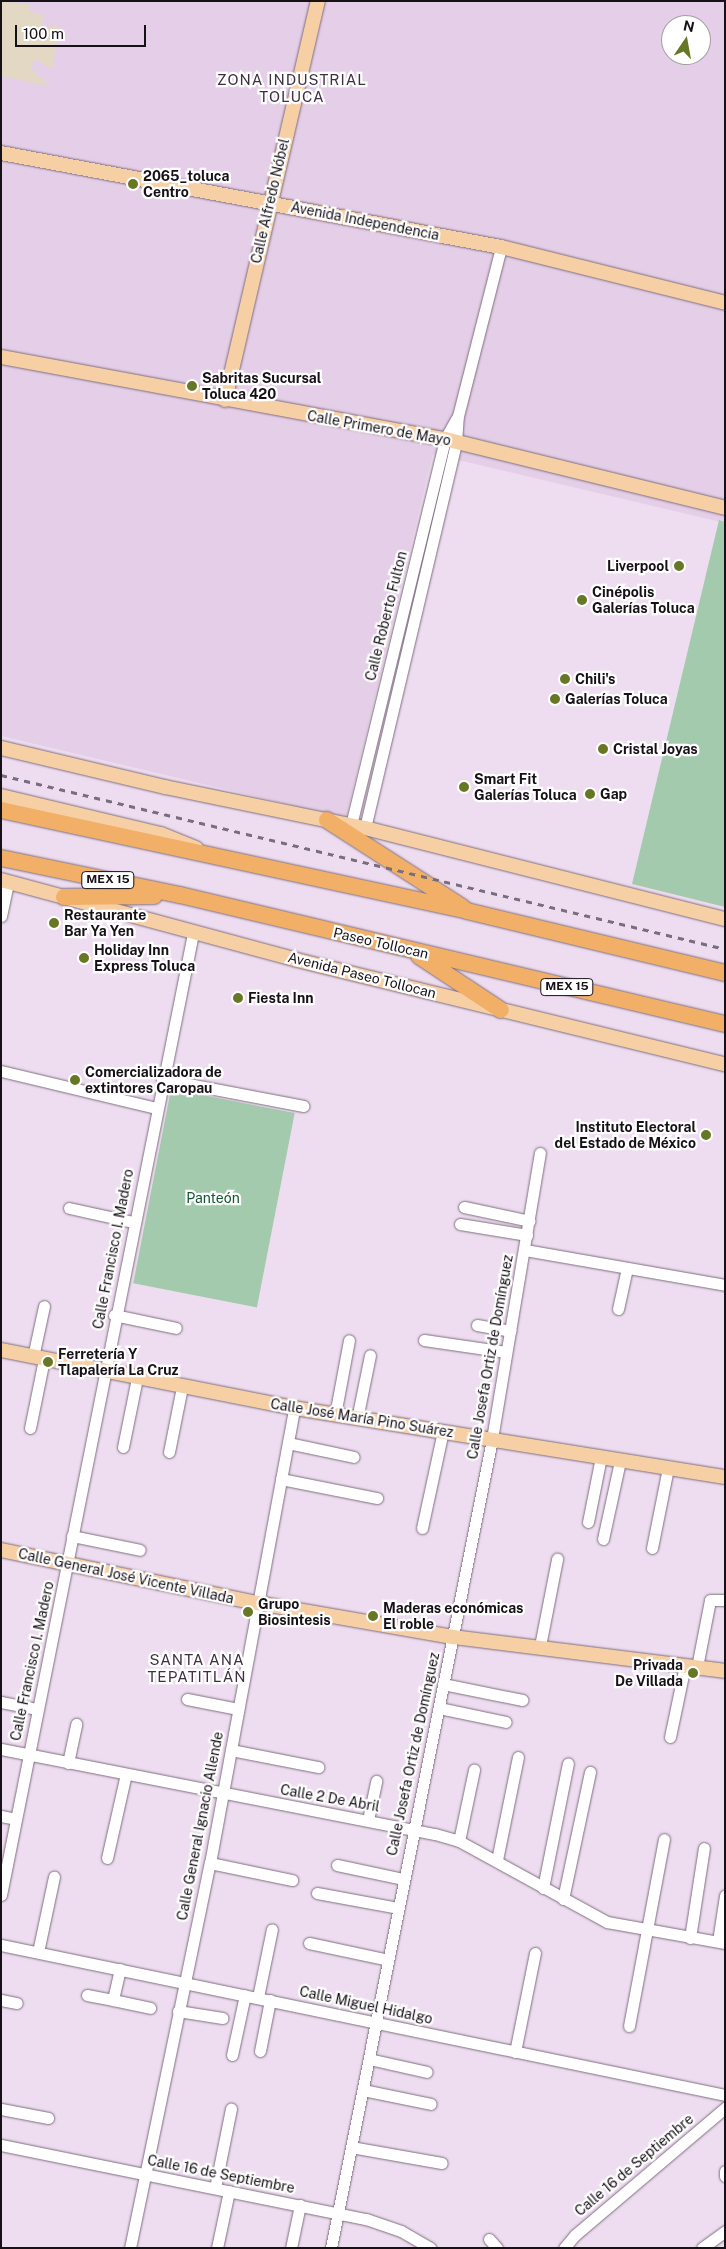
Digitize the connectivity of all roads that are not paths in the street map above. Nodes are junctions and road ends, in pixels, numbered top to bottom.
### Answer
1 (318, 1) edge
2 (1, 153) edge
3 (270, 202) junction
4 (501, 247) junction
5 (725, 303) edge
6 (1, 357) edge
7 (225, 400) junction
8 (451, 441) junction
9 (725, 508) edge
10 (1, 748) edge
11 (1, 796) edge
12 (1, 810) edge
13 (327, 820) junction
14 (358, 827) junction
15 (1, 849) edge
16 (208, 854) junction
17 (1, 858) edge
18 (37, 865) junction
19 (5, 881) edge
20 (180, 895) junction
21 (64, 897) junction
22 (467, 911) junction
23 (1, 916) edge
24 (725, 920) edge
25 (193, 933) junction
26 (408, 950) junction
27 (725, 973) edge
28 (501, 1010) junction
29 (725, 1024) edge
30 (725, 1064) edge
31 (1, 1071) edge
32 (162, 1079) junction
33 (303, 1106) dead end
34 (156, 1108) junction
35 (540, 1153) dead end
36 (69, 1208) dead end
37 (464, 1208) dead end
38 (530, 1221) junction
39 (133, 1222) junction
40 (460, 1224) dead end
41 (527, 1235) junction
42 (525, 1250) junction
43 (627, 1268) junction
44 (725, 1285) edge
45 (44, 1306) dead end
46 (618, 1309) dead end
47 (114, 1315) junction
48 (477, 1325) dead end
49 (176, 1328) dead end
50 (510, 1331) junction
51 (349, 1340) dead end
52 (424, 1340) dead end
53 (1, 1350) edge
54 (506, 1352) junction
55 (370, 1355) dead end
56 (38, 1358) junction
57 (104, 1372) junction
58 (137, 1378) junction
59 (182, 1387) junction
60 (294, 1408) junction
61 (335, 1415) junction
62 (357, 1419) junction
63 (30, 1428) dead end
64 (443, 1432) junction
65 (492, 1439) junction
66 (288, 1443) junction
67 (123, 1447) dead end
68 (169, 1452) dead end
69 (354, 1457) dead end
70 (601, 1457) junction
71 (620, 1461) junction
72 (668, 1468) junction
73 (725, 1477) edge
74 (281, 1478) junction
75 (377, 1498) dead end
76 (588, 1522) dead end
77 (422, 1528) dead end
78 (72, 1536) junction
79 (603, 1539) dead end
80 (652, 1548) dead end
81 (1, 1550) edge
82 (140, 1550) dead end
83 (557, 1559) dead end
84 (67, 1564) junction
85 (725, 1600) edge
86 (258, 1603) junction
87 (453, 1637) junction
88 (540, 1646) junction
89 (691, 1666) junction
90 (725, 1671) edge
91 (443, 1684) junction
92 (187, 1699) dead end
93 (522, 1700) dead end
94 (1, 1702) edge
95 (439, 1708) junction
96 (37, 1709) junction
97 (238, 1709) junction
98 (506, 1722) dead end
99 (76, 1724) dead end
100 (670, 1737) dead end
101 (1, 1749) edge
102 (231, 1750) junction
103 (28, 1755) junction
104 (518, 1757) dead end
105 (68, 1763) junction
106 (568, 1763) dead end
107 (318, 1767) dead end
108 (474, 1770) dead end
109 (590, 1772) dead end
110 (126, 1774) junction
111 (376, 1781) dead end
112 (222, 1794) junction
113 (1, 1816) edge
114 (16, 1819) junction
115 (368, 1820) junction
116 (413, 1829) junction
117 (664, 1839) dead end
118 (459, 1841) junction
119 (704, 1848) dead end
120 (5, 1856) edge
121 (107, 1858) dead end
122 (497, 1860) junction
123 (210, 1863) junction
124 (337, 1865) dead end
125 (54, 1877) dead end
126 (403, 1879) junction
127 (292, 1880) dead end
128 (543, 1888) junction
129 (317, 1893) dead end
130 (1, 1895) edge
131 (725, 1896) edge
132 (563, 1899) junction
133 (398, 1908) junction
134 (272, 1929) dead end
135 (645, 1931) junction
136 (690, 1938) junction
137 (721, 1942) edge
138 (309, 1943) dead end
139 (1, 1945) edge
140 (38, 1952) junction
141 (536, 1953) dead end
142 (388, 1960) junction
143 (120, 1969) junction
144 (184, 1981) junction
145 (245, 1994) junction
146 (87, 1996) dead end
147 (264, 1998) junction
148 (1, 2000) edge
149 (113, 2000) junction
150 (17, 2003) dead end
151 (150, 2008) dead end
152 (178, 2011) junction
153 (222, 2018) dead end
154 (376, 2022) junction
155 (629, 2026) dead end
156 (260, 2051) dead end
157 (515, 2052) junction
158 (232, 2055) dead end
159 (369, 2059) junction
160 (427, 2072) dead end
161 (363, 2090) junction
162 (725, 2095) edge
163 (431, 2104) dead end
164 (1, 2108) edge
165 (725, 2108) edge
166 (231, 2109) dead end
167 (48, 2118) dead end
168 (1, 2145) edge
169 (351, 2147) junction
170 (442, 2163) dead end
171 (725, 2171) edge
172 (143, 2174) junction
173 (725, 2176) edge
174 (215, 2188) junction
175 (229, 2191) junction
176 (300, 2205) junction
177 (338, 2213) junction
178 (725, 2231) edge
179 (567, 2247) edge
180 (130, 2248) edge
181 (217, 2248) edge
182 (291, 2248) edge
183 (331, 2248) edge
184 (430, 2248) edge
185 (702, 2248) edge

1 - 3 main road, Calle Alfredo Nóbel
2 - 3 main road, Avenida Independencia
3 - 4 main road, Avenida Independencia
3 - 7 main road, Calle Alfredo Nóbel
4 - 5 main road, Avenida Independencia
4 - 8 street, Calle Roberto Fulton
6 - 7 main road, Calle Primero de Mayo
7 - 8 main road, Calle Primero de Mayo
8 - 9 main road, Calle Primero de Mayo
8 - 14 street, Calle Roberto Fulton
10 - 13 main road
11 - 16 main road
12 - 16 highway
13 - 14 main road
13 - 22 highway
14 - 24 main road
15 - 18 main road, MEX 15
16 - 22 highway
17 - 18 highway
18 - 20 highway, Paseo Tollocan / MEX 15
19 - 21 main road, Avenida Paseo Tollocan
19 - 23 street
20 - 21 highway
20 - 26 highway, Paseo Tollocan / MEX 15
21 - 25 main road, Avenida Paseo Tollocan
22 - 27 highway
25 - 28 main road, Avenida Paseo Tollocan
25 - 32 street, Calle Francisco I. Madero
26 - 28 highway
26 - 29 highway, Paseo Tollocan / MEX 15
28 - 30 main road, Avenida Paseo Tollocan
31 - 34 street
32 - 33 street
32 - 34 street, Calle Francisco I. Madero
34 - 39 street, Calle Francisco I. Madero
35 - 38 street, Calle Josefa Ortiz de Domínguez
36 - 39 street
37 - 38 street
38 - 41 street, Calle Josefa Ortiz de Domínguez
39 - 47 street, Calle Francisco I. Madero
40 - 41 street
41 - 42 street, Calle Josefa Ortiz de Domínguez
42 - 43 street
42 - 50 street, Calle Josefa Ortiz de Domínguez
43 - 44 street
43 - 46 street
45 - 56 street
47 - 49 street
47 - 57 street, Calle Francisco I. Madero
48 - 50 street
50 - 54 street, Calle Josefa Ortiz de Domínguez
51 - 61 street
52 - 54 street
53 - 56 main road, Calle José María Pino Suárez
54 - 65 street, Calle Josefa Ortiz de Domínguez
55 - 62 street
56 - 57 main road, Calle José María Pino Suárez
56 - 63 street
57 - 58 main road, Calle José María Pino Suárez
57 - 78 street, Calle Francisco I. Madero
58 - 59 main road, Calle José María Pino Suárez
58 - 67 street
59 - 60 main road, Calle José María Pino Suárez
59 - 68 street
60 - 61 main road, Calle José María Pino Suárez
60 - 66 street, Calle General Ignacio Allende
61 - 62 main road, Calle José María Pino Suárez
62 - 64 main road, Calle José María Pino Suárez
64 - 65 main road, Calle José María Pino Suárez
64 - 77 street
65 - 70 main road, Calle José María Pino Suárez
65 - 87 street, Calle Josefa Ortiz de Domínguez
66 - 69 street
66 - 74 street, Calle General Ignacio Allende
70 - 71 main road, Calle José María Pino Suárez
70 - 76 street
71 - 72 main road, Calle José María Pino Suárez
71 - 79 street
72 - 73 main road, Calle José María Pino Suárez
72 - 80 street
74 - 75 street
74 - 86 street, Calle General Ignacio Allende
78 - 82 street
78 - 84 street, Calle Francisco I. Madero
81 - 84 main road, Calle General José Vicente Villada
83 - 88 street
84 - 86 main road, Calle General José Vicente Villada
84 - 96 street, Calle Francisco I. Madero
85 - 89 street
86 - 87 main road, Calle General José Vicente Villada
86 - 97 street, Calle General Ignacio Allende
87 - 88 main road, Calle General José Vicente Villada
87 - 91 street, Calle Josefa Ortiz de Domínguez
88 - 89 main road, Calle General José Vicente Villada
89 - 90 main road, Calle General José Vicente Villada
89 - 100 street
91 - 93 street
91 - 95 street, Calle Josefa Ortiz de Domínguez
92 - 97 street
94 - 96 street
95 - 98 street
95 - 116 street, Calle Josefa Ortiz de Domínguez
96 - 103 street, Calle Francisco I. Madero
97 - 102 street, Calle General Ignacio Allende
99 - 105 street
101 - 103 street, Calle 2 De Abril
102 - 107 street
102 - 112 street, Calle General Ignacio Allende
103 - 105 street, Calle 2 De Abril
103 - 114 street, Calle Francisco I. Madero
104 - 122 street
105 - 110 street, Calle 2 De Abril
106 - 128 street
108 - 118 street
109 - 132 street
110 - 112 street, Calle 2 De Abril
110 - 121 street
111 - 115 street
112 - 115 street, Calle 2 De Abril
112 - 123 street, Calle General Ignacio Allende
113 - 114 street
114 - 120 street, Calle Francisco I. Madero
115 - 116 street, Calle 2 De Abril
116 - 118 street, Calle 2 De Abril
116 - 126 street, Calle Josefa Ortiz de Domínguez
117 - 135 street
118 - 122 street, Calle 2 De Abril
119 - 136 street
120 - 130 street, Calle Francisco I. Madero
122 - 128 street, Calle 2 De Abril
123 - 127 street
123 - 144 street, Calle General Ignacio Allende
124 - 126 street
125 - 140 street
126 - 133 street, Calle Josefa Ortiz de Domínguez
128 - 132 street, Calle 2 De Abril
129 - 133 street
131 - 137 street
132 - 135 street, Calle 2 De Abril
133 - 142 street, Calle Josefa Ortiz de Domínguez
134 - 147 street
135 - 136 street, Calle 2 De Abril
135 - 155 street
136 - 137 street, Calle 2 De Abril
138 - 142 street
139 - 140 street, Calle Miguel Hidalgo
140 - 143 street, Calle Miguel Hidalgo
141 - 157 street
142 - 154 street, Calle Josefa Ortiz de Domínguez
143 - 144 street, Calle Miguel Hidalgo
143 - 149 street
144 - 145 street, Calle Miguel Hidalgo
144 - 152 street, Calle General Ignacio Allende
145 - 147 street, Calle Miguel Hidalgo
145 - 158 street
146 - 149 street
147 - 154 street, Calle Miguel Hidalgo
147 - 156 street
148 - 150 street
149 - 151 street
152 - 153 street
152 - 172 street, Calle General Ignacio Allende
154 - 157 street, Calle Miguel Hidalgo
154 - 159 street, Calle Josefa Ortiz de Domínguez
157 - 162 street, Calle Miguel Hidalgo
159 - 160 street
159 - 161 street, Calle Josefa Ortiz de Domínguez
161 - 163 street
161 - 169 street, Calle Josefa Ortiz de Domínguez
164 - 167 street
165 - 179 street, Calle 16 de Septiembre
166 - 174 street
168 - 172 street, Calle 16 de Septiembre
169 - 170 street
169 - 177 street, Calle Josefa Ortiz de Domínguez
171 - 173 street
172 - 174 street, Calle 16 de Septiembre
172 - 180 street, Calle General Ignacio Allende
174 - 175 street, Calle 16 de Septiembre
175 - 176 street, Calle 16 de Septiembre
175 - 181 street
176 - 177 street, Calle 16 de Septiembre
176 - 182 street
177 - 183 street, Calle Josefa Ortiz de Domínguez
177 - 184 street, Calle 16 de Septiembre
178 - 185 street

